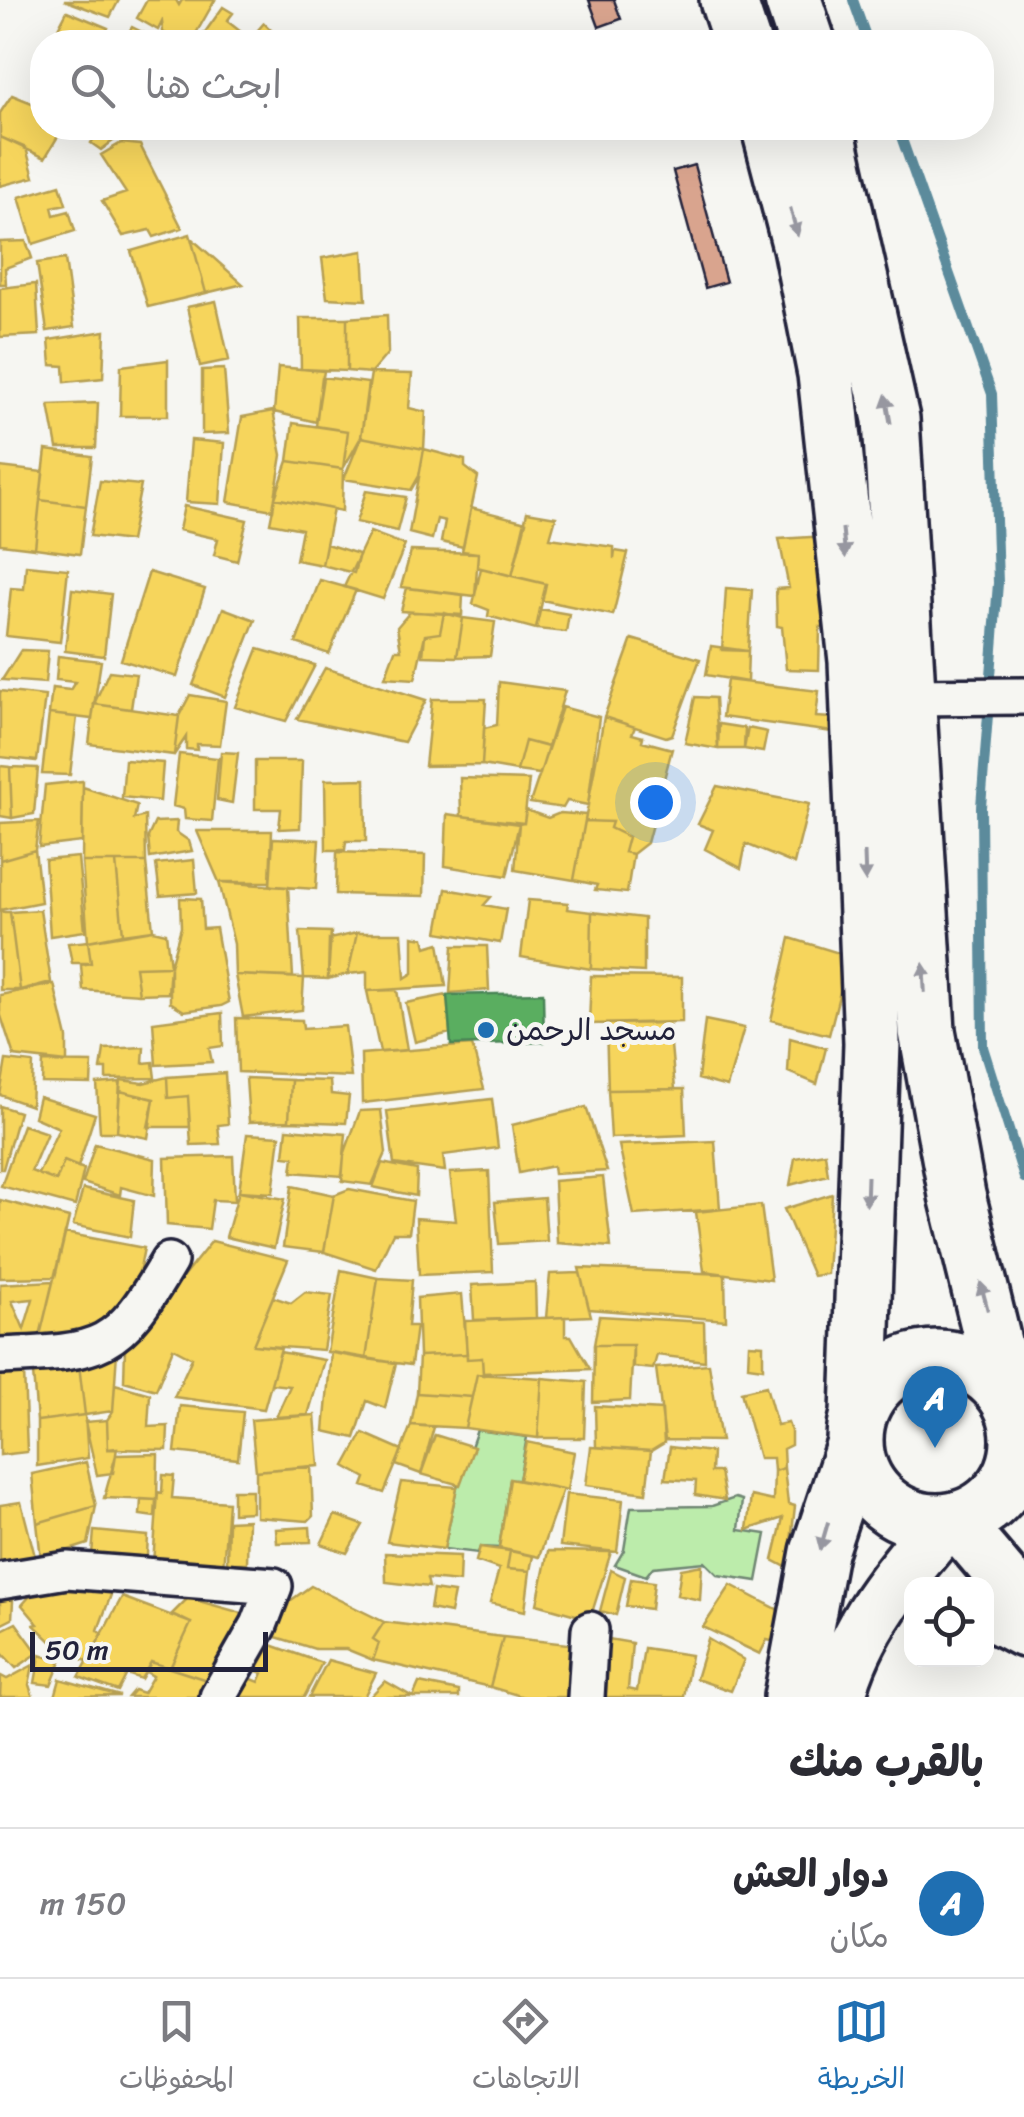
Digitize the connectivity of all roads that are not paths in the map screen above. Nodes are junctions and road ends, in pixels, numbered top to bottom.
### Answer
1 (728, 0) edge
2 (792, 0) edge
3 (738, 30) edge
4 (803, 30) edge
5 (773, 140) edge
6 (829, 140) edge
7 (1000, 696) edge
8 (906, 697) junction
9 (169, 1261) dead end
10 (0, 1356) edge
11 (1016, 1423) edge
12 (857, 1428) junction
13 (950, 1521) junction
14 (0, 1581) edge
15 (1024, 1602) edge
16 (994, 1613) edge
17 (888, 1618) edge
18 (1024, 1628) edge
19 (590, 1630) dead end
20 (218, 1697) edge
21 (586, 1697) edge
22 (792, 1697) edge
23 (838, 1697) edge

1 - 3 main road
2 - 4 main road
5 -> 12 main road
8 -> 6 main road
7 - 8 street
11 -> 8 main road
9 - 10 street
11 - 12 main road
11 - 13 main road
12 - 13 main road
12 -> 22 main road
13 - 15 street
13 - 17 main road
14 - 20 street
16 - 18 main road
17 - 23 main road
19 - 21 street

